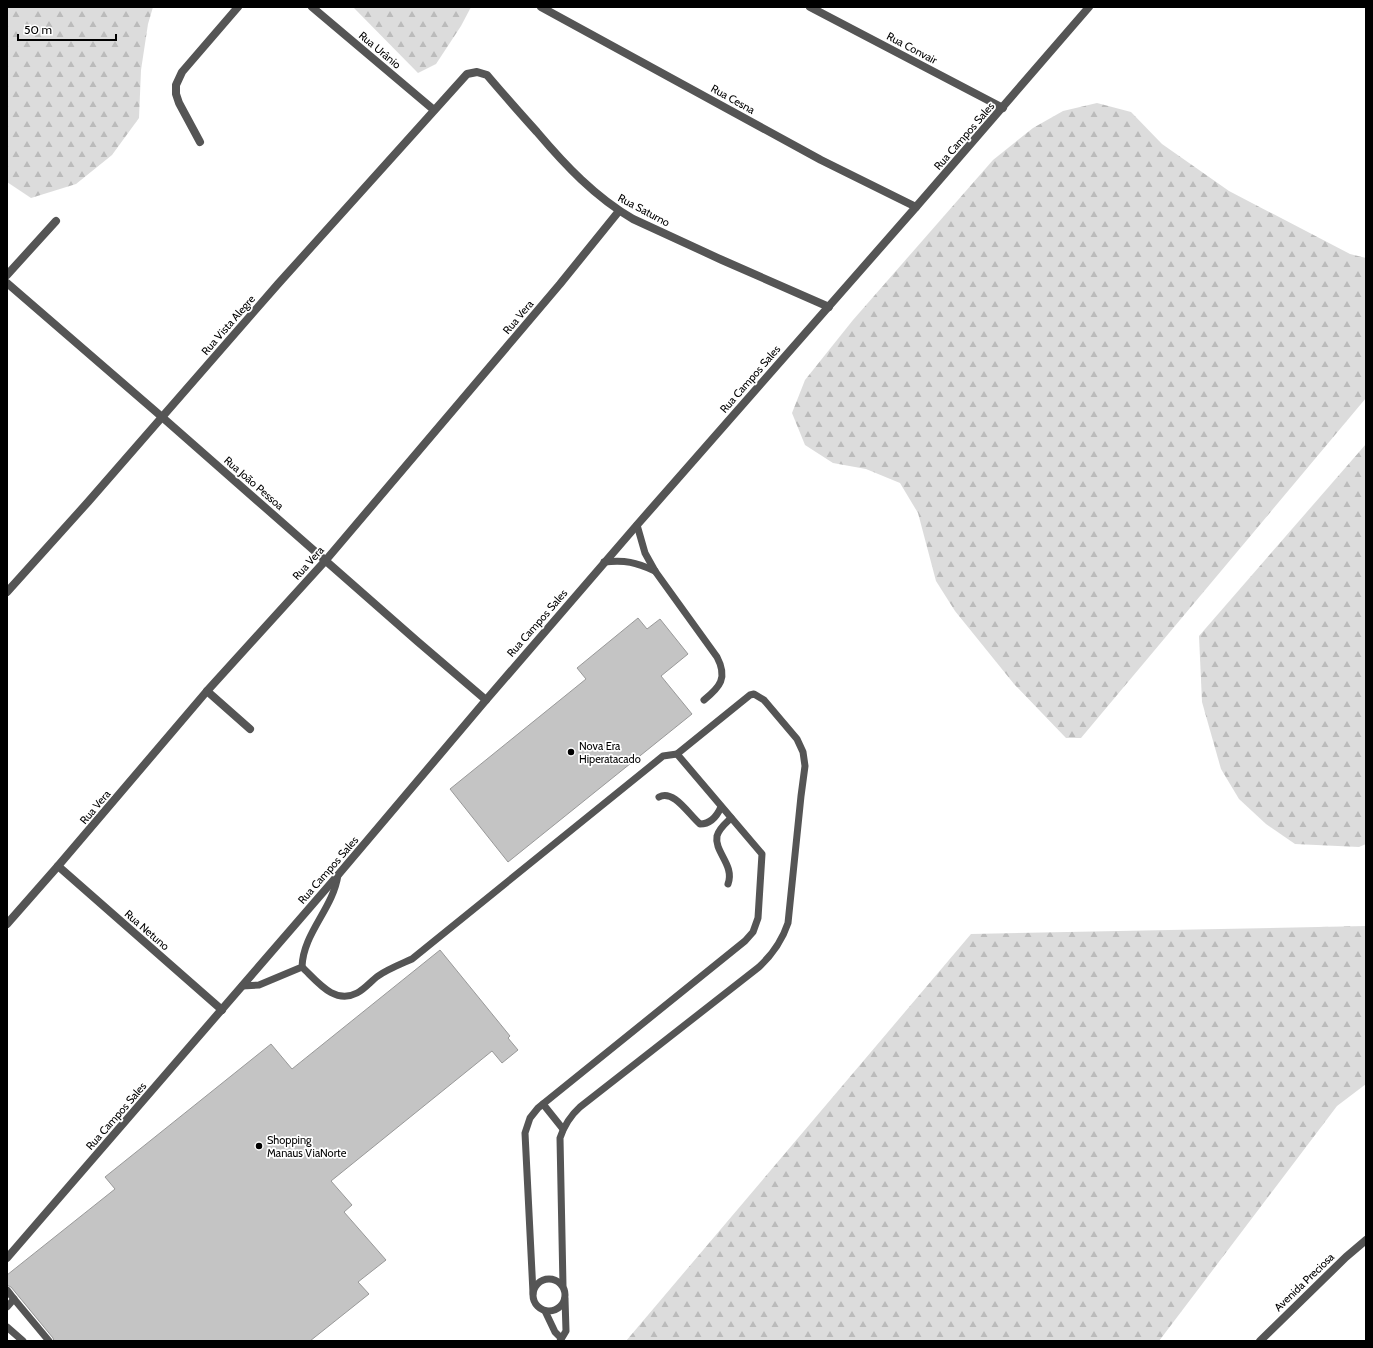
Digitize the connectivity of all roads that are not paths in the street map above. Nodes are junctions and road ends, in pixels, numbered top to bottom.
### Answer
1 (238, 7) edge
2 (312, 7) edge
3 (541, 7) edge
4 (810, 7) edge
5 (1088, 7) edge
6 (467, 74) joint
7 (1002, 108) junction
8 (434, 110) junction
9 (200, 142) dead end
10 (916, 207) junction
11 (619, 211) junction
12 (56, 221) dead end
13 (7, 274) edge
14 (7, 283) edge
15 (829, 307) junction
16 (162, 417) junction
17 (637, 524) junction
18 (326, 560) junction
19 (604, 562) junction
20 (655, 572) junction
21 (7, 592) edge
22 (207, 691) junction
23 (486, 700) junction
24 (704, 700) dead end
25 (250, 729) dead end
26 (677, 754) junction
27 (659, 797) dead end
28 (722, 807) junction
29 (731, 818) junction
30 (58, 866) junction
31 (338, 875) junction
32 (728, 884) dead end
33 (7, 924) edge
34 (302, 967) junction
35 (242, 986) junction
36 (222, 1010) junction
37 (543, 1104) junction
38 (563, 1129) junction
39 (1366, 1240) edge
40 (7, 1258) edge
41 (563, 1286) junction
42 (7, 1290) edge
43 (533, 1294) junction
44 (565, 1297) junction
45 (14, 1299) junction
46 (7, 1307) edge
47 (545, 1311) junction
48 (7, 1327) edge
49 (561, 1340) edge
50 (23, 1341) edge
51 (49, 1341) edge
52 (1260, 1341) edge

1 - 9 street
2 - 8 street, Rua Urânio
3 - 10 street, Rua Cesna
4 - 7 street, Rua Convair
5 - 7 street, Rua Campos Sales
6 - 8 street, Rua Vista Alegre
6 - 11 street, Rua Saturno
7 - 10 street, Rua Campos Sales
8 - 16 street, Rua Vista Alegre
10 - 15 street, Rua Campos Sales
11 - 15 street, Rua Saturno
11 - 18 street, Rua Vera
12 - 13 street
14 - 16 street, Rua João Pessoa
15 - 17 street, Rua Campos Sales
16 - 18 street, Rua João Pessoa
16 - 21 street, Rua Vista Alegre
17 - 19 street, Rua Campos Sales
17 - 20 lane
18 - 22 street, Rua Vera
18 - 23 street, Rua João Pessoa
19 - 20 lane
19 - 23 street, Rua Campos Sales
20 - 24 lane
22 - 25 street
22 - 30 street, Rua Vera
23 - 31 street, Rua Campos Sales
26 - 28 lane
26 - 34 lane
26 - 38 lane
27 - 28 lane
28 - 29 lane
29 - 32 lane
29 - 37 lane
30 - 33 street, Rua Vera
30 - 36 street, Rua Netuno
31 - 34 lane
31 - 35 street, Rua Campos Sales
34 - 35 lane
35 - 36 street, Rua Campos Sales
36 - 40 street, Rua Campos Sales
37 - 38 lane
37 - 43 lane
38 - 41 lane
39 - 52 street, Avenida Preciosa
41 - 43 lane
41 - 44 lane
42 - 45 lane
43 - 47 lane
44 - 47 lane
44 - 49 lane
45 - 46 lane
45 - 51 lane
47 - 49 lane
48 - 50 lane

